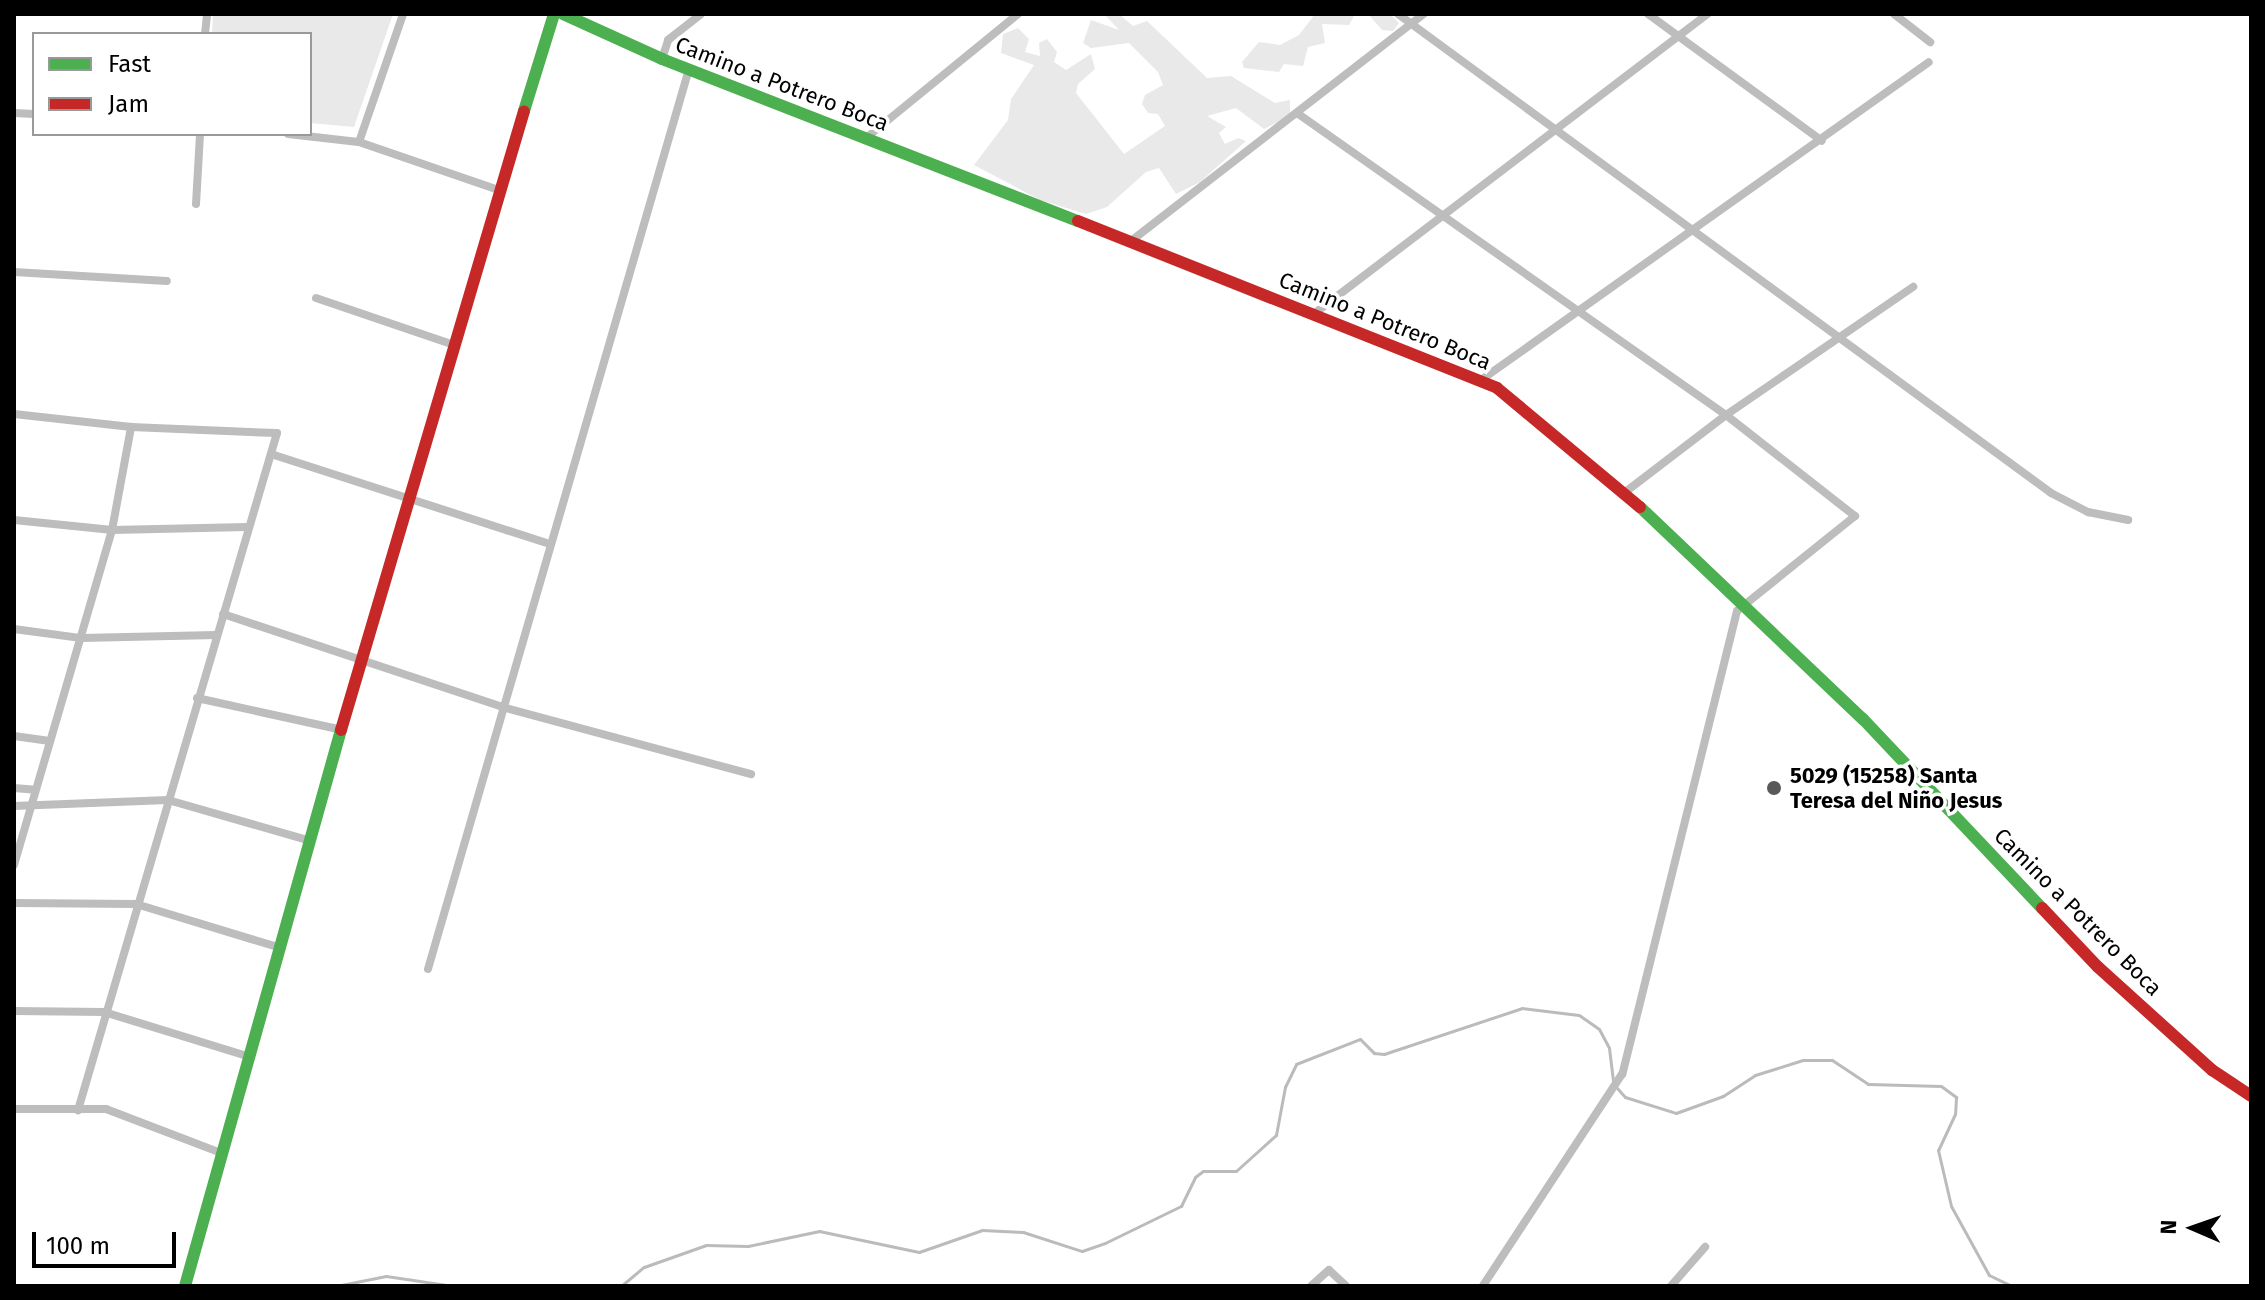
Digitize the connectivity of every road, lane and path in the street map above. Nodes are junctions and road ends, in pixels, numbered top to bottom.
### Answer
1 (403, 14) edge
2 (554, 14) edge
3 (563, 14) edge
4 (701, 14) edge
5 (1018, 14) edge
6 (1398, 14) edge
7 (1424, 14) edge
8 (1648, 14) edge
9 (1708, 14) edge
10 (1894, 14) edge
11 (1411, 23) junction
12 (1679, 37) junction
13 (1930, 42) dead end
14 (662, 59) junction
15 (1929, 62) dead end
16 (689, 69) junction
17 (1297, 113) junction
18 (1555, 130) junction
19 (200, 136) edge
20 (306, 136) edge
21 (866, 138) junction
22 (1822, 141) junction
23 (359, 142) junction
24 (501, 191) junction
25 (196, 204) dead end
26 (1444, 214) junction
27 (1690, 228) junction
28 (1131, 241) junction
29 (14, 272) edge
30 (167, 281) dead end
31 (1913, 287) dead end
32 (316, 298) dead end
33 (1580, 309) junction
34 (1315, 313) junction
35 (1841, 338) junction
36 (454, 345) junction
37 (1481, 380) junction
38 (14, 414) edge
39 (1726, 415) junction
40 (131, 427) junction
41 (271, 454) junction
42 (1624, 493) junction
43 (406, 501) junction
44 (14, 520) edge
45 (2128, 520) dead end
46 (247, 527) junction
47 (112, 530) junction
48 (550, 544) junction
49 (1740, 607) junction
50 (223, 614) junction
51 (14, 629) edge
52 (216, 635) junction
53 (81, 638) junction
54 (362, 663) junction
55 (197, 698) junction
56 (502, 707) junction
57 (343, 730) junction
58 (14, 736) edge
59 (50, 741) junction
60 (751, 774) dead end
61 (14, 788) edge
62 (35, 790) junction
63 (168, 800) junction
64 (30, 805) junction
65 (14, 806) edge
66 (311, 841) junction
67 (14, 865) edge
68 (14, 903) edge
69 (136, 904) junction
70 (281, 948) junction
71 (428, 969) dead end
72 (14, 1011) edge
73 (104, 1012) junction
74 (250, 1057) junction
75 (2251, 1096) edge
76 (14, 1109) edge
77 (78, 1110) junction
78 (221, 1153) junction
79 (1705, 1247) dead end
80 (185, 1286) edge
81 (1311, 1286) edge
82 (1346, 1286) edge
83 (1483, 1286) edge
84 (1671, 1286) edge

1 - 23 street
2 - 24 street
3 - 14 street, Camino a Potrero Boca
4 - 14 street
5 - 21 street
6 - 11 street
7 - 11 street
8 - 12 street
9 - 12 street
10 - 13 street
11 - 17 street
11 - 18 street
12 - 18 street
12 - 22 street
14 - 16 street, Camino a Potrero Boca
15 - 22 street
16 - 21 street, Camino a Potrero Boca
16 - 48 street
17 - 26 street
17 - 28 street
18 - 26 street
18 - 27 street
19 - 25 street
20 - 23 street
21 - 28 street, Camino a Potrero Boca
22 - 27 street
23 - 24 street
24 - 36 street
26 - 33 street
26 - 34 street
27 - 33 street
27 - 35 street
28 - 34 street, Camino a Potrero Boca
29 - 30 street
31 - 35 street
32 - 36 street
33 - 37 street
33 - 39 street
34 - 37 street, Camino a Potrero Boca
35 - 39 street
35 - 45 street
36 - 43 street
37 - 42 street, Camino a Potrero Boca
38 - 40 street
39 - 42 street
39 - 49 street
40 - 41 street
40 - 47 street
41 - 43 street
41 - 46 street
42 - 49 street, Camino a Potrero Boca
43 - 48 street
43 - 54 street
44 - 47 street
46 - 47 street
46 - 50 street
47 - 53 street
48 - 56 street
49 - 75 street, Camino a Potrero Boca
49 - 83 street
50 - 52 street
50 - 54 street
51 - 53 street
52 - 53 street
52 - 55 street
53 - 59 street
54 - 56 street
54 - 57 street
55 - 57 street
55 - 63 street
56 - 60 street
56 - 71 street
57 - 66 street
58 - 59 street
59 - 62 street
61 - 62 street
62 - 64 street
63 - 64 street
63 - 66 street
63 - 69 street
64 - 65 street
64 - 67 street
66 - 70 street
68 - 69 street
69 - 70 street
69 - 73 street
70 - 74 street
72 - 73 street
73 - 74 street
73 - 77 street
74 - 78 street
76 - 77 street
77 - 78 street
78 - 80 street
79 - 84 street
81 - 82 street

